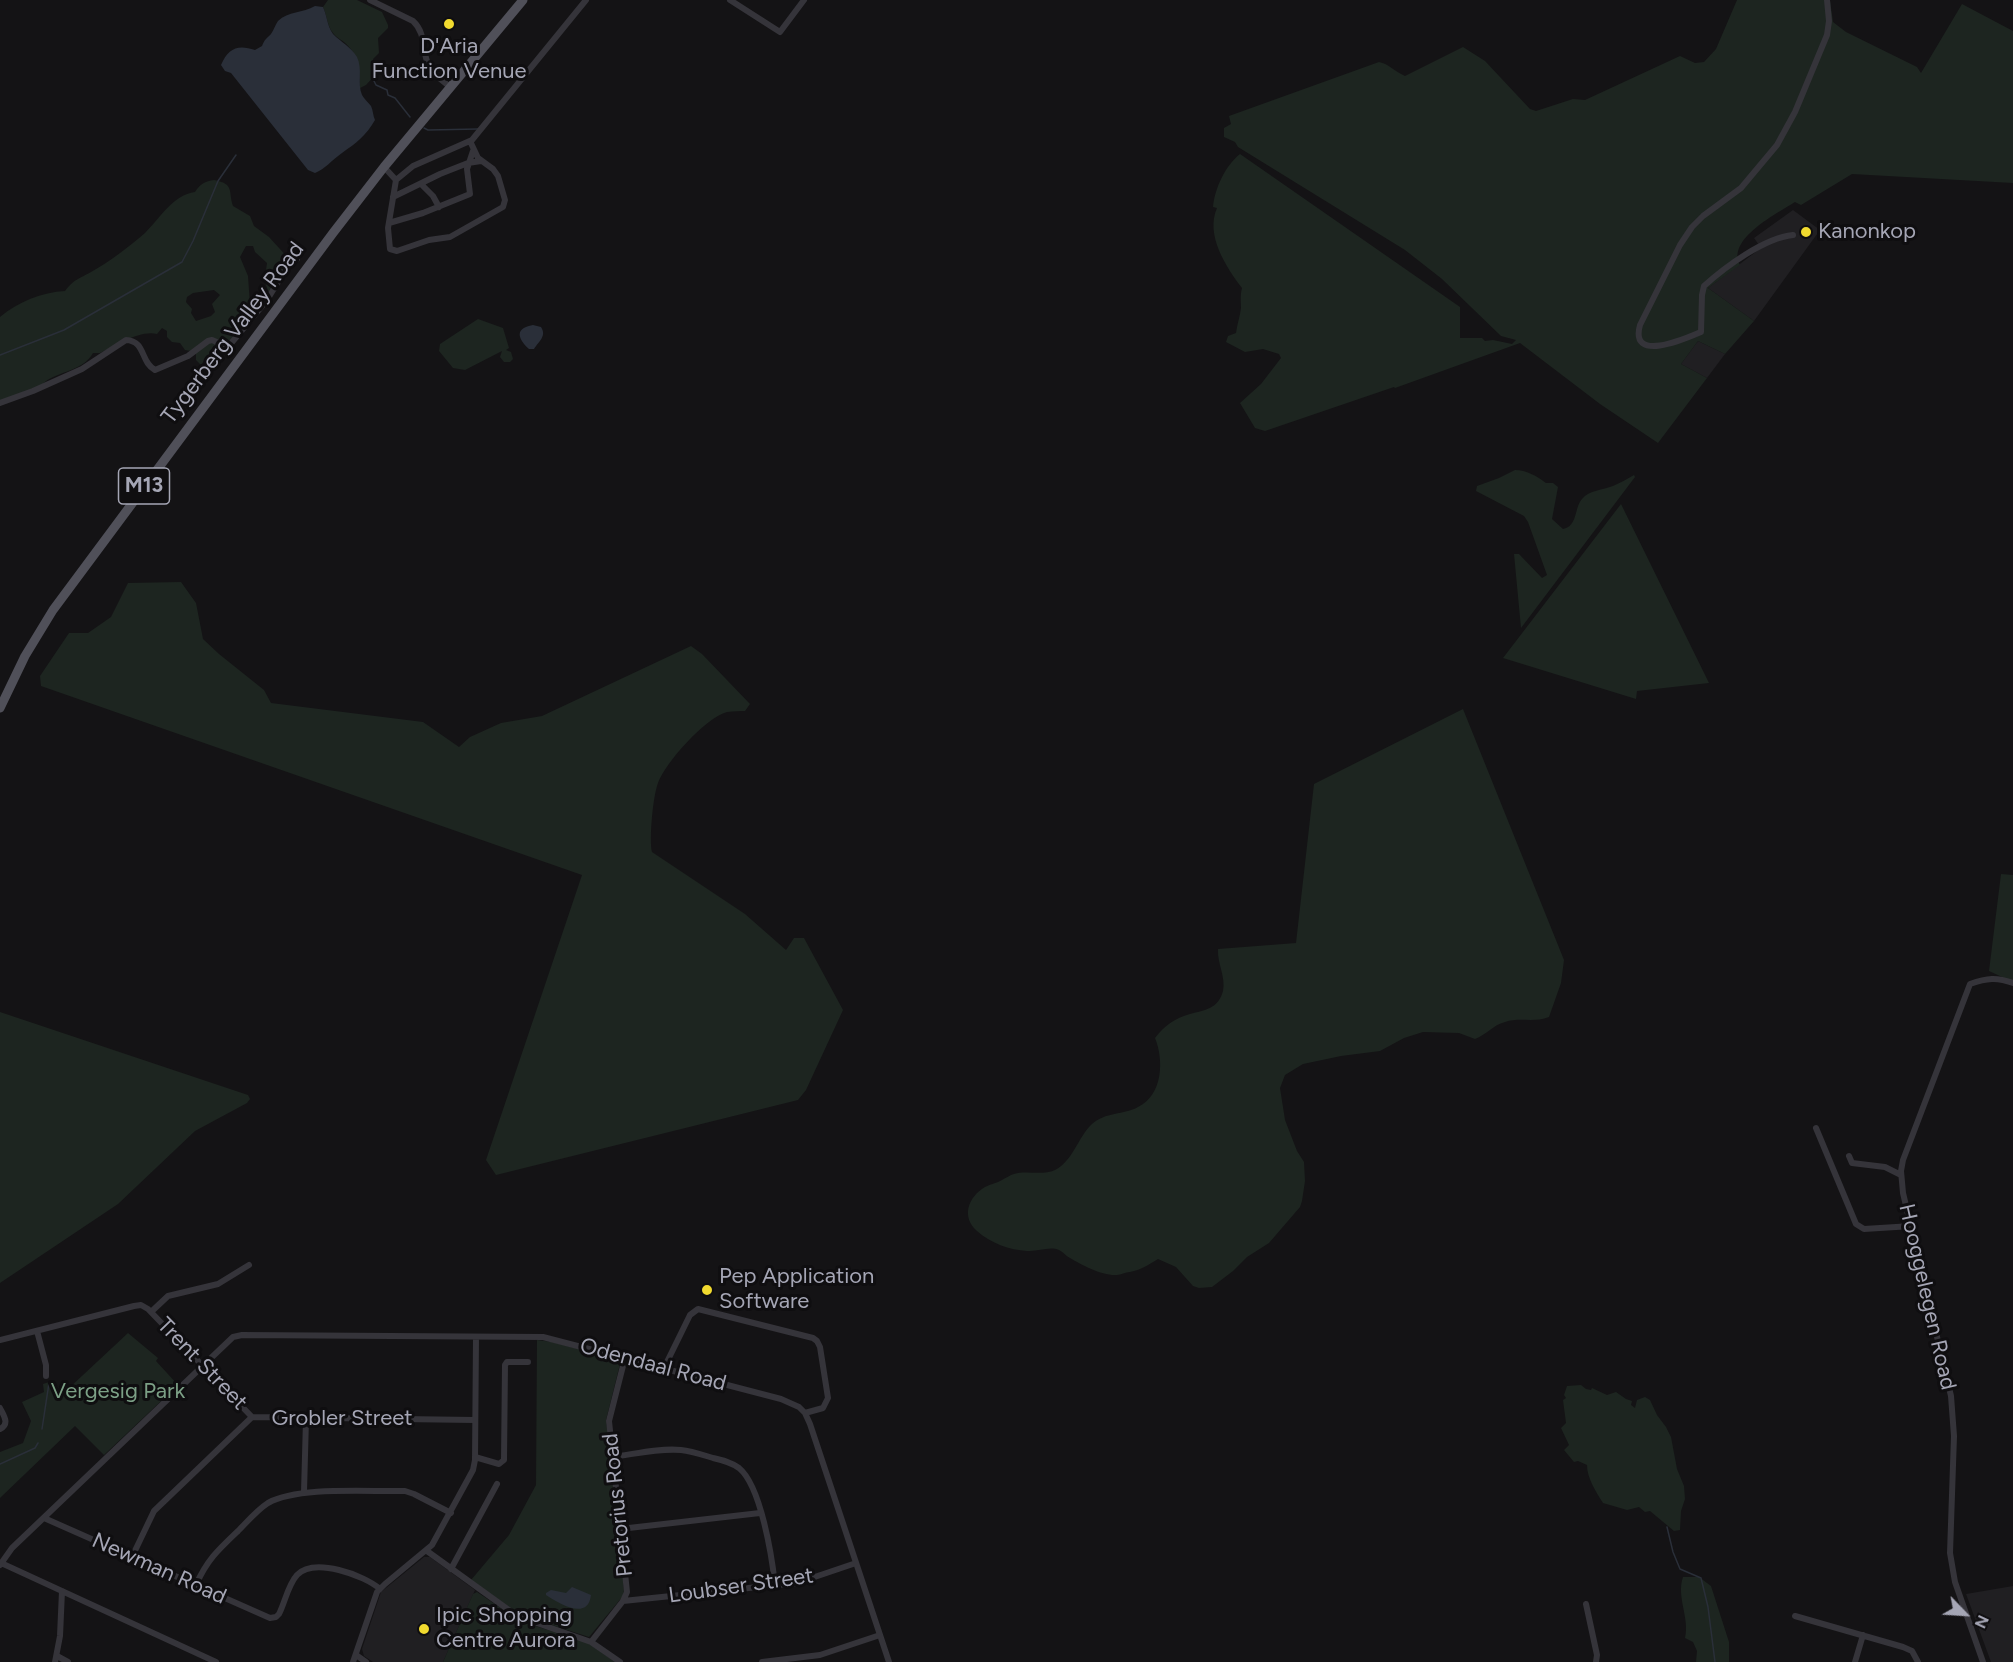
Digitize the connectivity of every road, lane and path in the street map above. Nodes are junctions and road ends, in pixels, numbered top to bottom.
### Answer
1 (370, 0) edge
2 (523, 0) edge
3 (586, 0) edge
4 (730, 0) edge
5 (804, 0) edge
6 (1827, 0) edge
7 (450, 87) junction
8 (470, 141) junction
9 (473, 151) junction
10 (481, 161) junction
11 (468, 164) junction
12 (384, 167) junction
13 (396, 180) junction
14 (421, 184) junction
15 (393, 197) junction
16 (439, 207) junction
17 (389, 223) junction
18 (1793, 235) dead end
19 (297, 259) dead end
20 (0, 403) edge
21 (0, 708) edge
22 (2013, 983) edge
23 (1816, 1128) dead end
24 (1849, 1156) dead end
25 (1901, 1175) junction
26 (1912, 1226) junction
27 (249, 1265) dead end
28 (151, 1312) junction
29 (37, 1331) junction
30 (476, 1337) junction
31 (0, 1340) edge
32 (625, 1358) junction
33 (528, 1362) dead end
34 (202, 1365) junction
35 (664, 1368) junction
36 (46, 1376) dead end
37 (0, 1408) edge
38 (805, 1413) junction
39 (252, 1417) junction
40 (306, 1419) junction
41 (475, 1420) junction
42 (0, 1429) edge
43 (475, 1457) junction
44 (612, 1457) junction
45 (496, 1484) dead end
46 (304, 1492) junction
47 (451, 1513) junction
48 (760, 1514) junction
49 (44, 1518) junction
50 (620, 1529) junction
51 (427, 1551) junction
52 (132, 1557) junction
53 (856, 1563) junction
54 (0, 1564) edge
55 (451, 1569) junction
56 (775, 1585) junction
57 (196, 1586) junction
58 (380, 1589) junction
59 (62, 1591) junction
60 (623, 1601) junction
61 (1586, 1604) dead end
62 (1795, 1616) dead end
63 (880, 1635) junction
64 (1863, 1635) junction
65 (591, 1642) junction
66 (355, 1658) edge
67 (56, 1659) edge
68 (812, 1659) edge
69 (68, 1662) edge
70 (216, 1662) edge
71 (366, 1662) edge
72 (620, 1662) edge
73 (762, 1662) edge
74 (889, 1662) edge
75 (1596, 1662) edge
76 (1855, 1662) edge
77 (1918, 1662) edge
78 (1983, 1662) edge

1 - 7 street
2 - 7 main road, Tygerberg Valley Road / M13
3 - 8 street
4 - 5 street
6 - 18 street
7 - 12 main road, Tygerberg Valley Road / M13
8 - 9 street
8 - 13 street
9 - 10 street
9 - 11 street
10 - 11 street
10 - 17 street
11 - 14 street
11 - 16 street
12 - 13 street
12 - 21 main road, Tygerberg Valley Road / M13
13 - 15 street
14 - 15 street
14 - 16 street
15 - 17 street
16 - 17 street
19 - 20 street
22 - 25 street, Hooggelegen Road
23 - 26 street
24 - 25 street
25 - 26 street, Hooggelegen Road
26 - 78 street, Hooggelegen Road
27 - 28 street
28 - 29 street
28 - 34 street, Trent Street
29 - 31 street
29 - 36 street
30 - 32 street, Odendaal Road
30 - 34 street, Odendaal Road
30 - 41 street
32 - 35 street, Odendaal Road
32 - 44 street, Pretorius Road
33 - 43 street
34 - 39 street, Trent Street
34 - 49 street
35 - 38 street, Odendaal Road
35 - 38 street
37 - 42 street
38 - 53 street
39 - 40 street, Grobler Street
39 - 52 street, Grobler Street
40 - 41 street, Grobler Street
40 - 46 street
41 - 43 street
43 - 47 street
44 - 48 street
44 - 50 street, Pretorius Road
45 - 55 street
46 - 47 street
46 - 57 street
47 - 51 street
48 - 50 street
48 - 56 street
49 - 52 street, Newman Road
49 - 54 street
50 - 60 street, Pretorius Road
51 - 55 street
51 - 58 street
52 - 57 street, Newman Road
53 - 56 street, Loubser Street
53 - 63 street
54 - 59 street
55 - 65 street
56 - 60 street, Loubser Street
57 - 58 street, Newman Road
58 - 66 street
59 - 67 street
59 - 70 street
60 - 65 street, Pretorius Road
61 - 75 street
62 - 64 street
63 - 68 street
63 - 74 street
64 - 76 street
64 - 77 street
65 - 72 street
66 - 71 street
67 - 69 street
68 - 73 street

